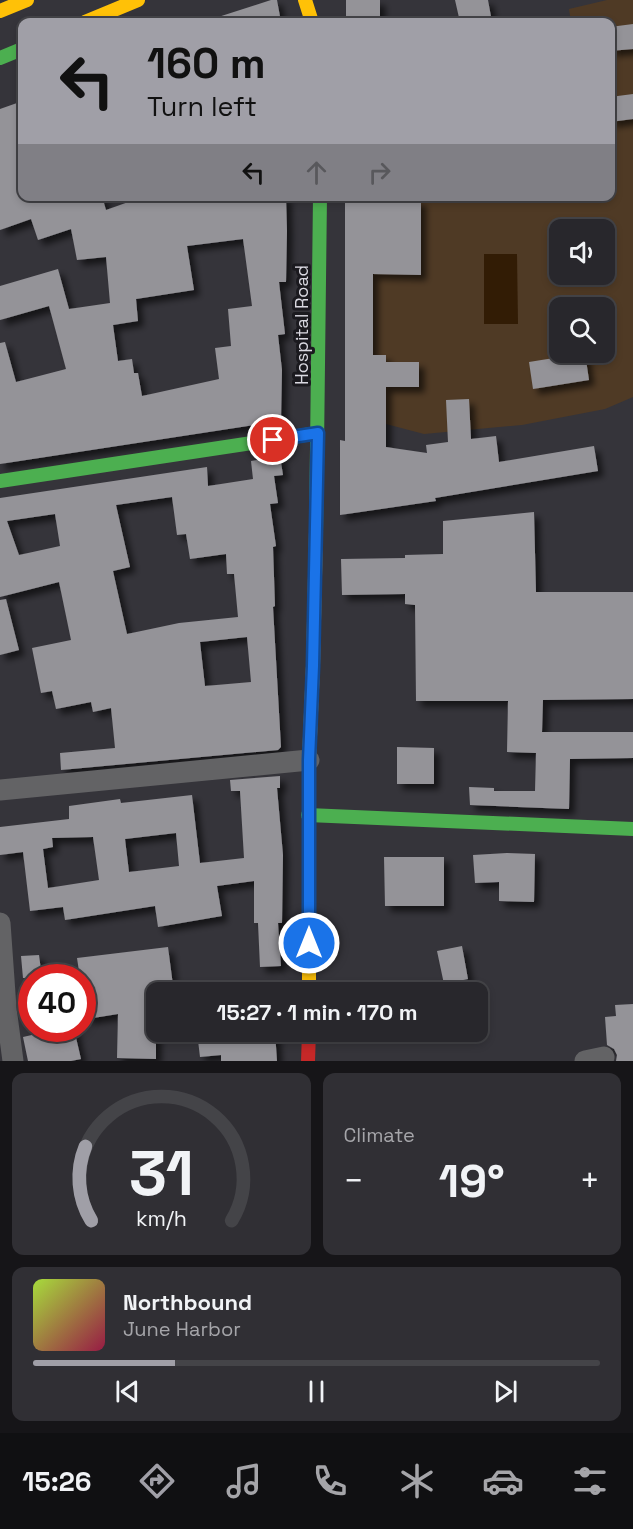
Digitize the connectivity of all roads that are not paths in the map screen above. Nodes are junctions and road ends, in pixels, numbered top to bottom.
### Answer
1 (27, 0) edge
2 (138, 0) edge
3 (305, 0) edge
4 (0, 11) edge
5 (95, 18) edge
6 (311, 18) edge
7 (18, 51) edge
8 (0, 58) edge
9 (320, 201) edge
10 (318, 433) junction
11 (0, 481) edge
12 (309, 760) junction
13 (0, 790) edge
14 (308, 815) junction
15 (633, 829) edge
16 (0, 923) edge
17 (309, 982) edge
18 (309, 1042) edge
19 (13, 1061) edge
20 (308, 1061) edge

1 - 4 main road
2 - 5 main road
3 - 6 main road
7 - 8 main road
9 - 10 main road, Hospital Road
10 - 11 main road
10 - 12 main road, Hospital Road
12 - 13 street
12 - 14 main road, Hospital Road
14 - 15 main road
14 - 17 main road, Hospital Road
16 - 19 street
18 - 20 main road

